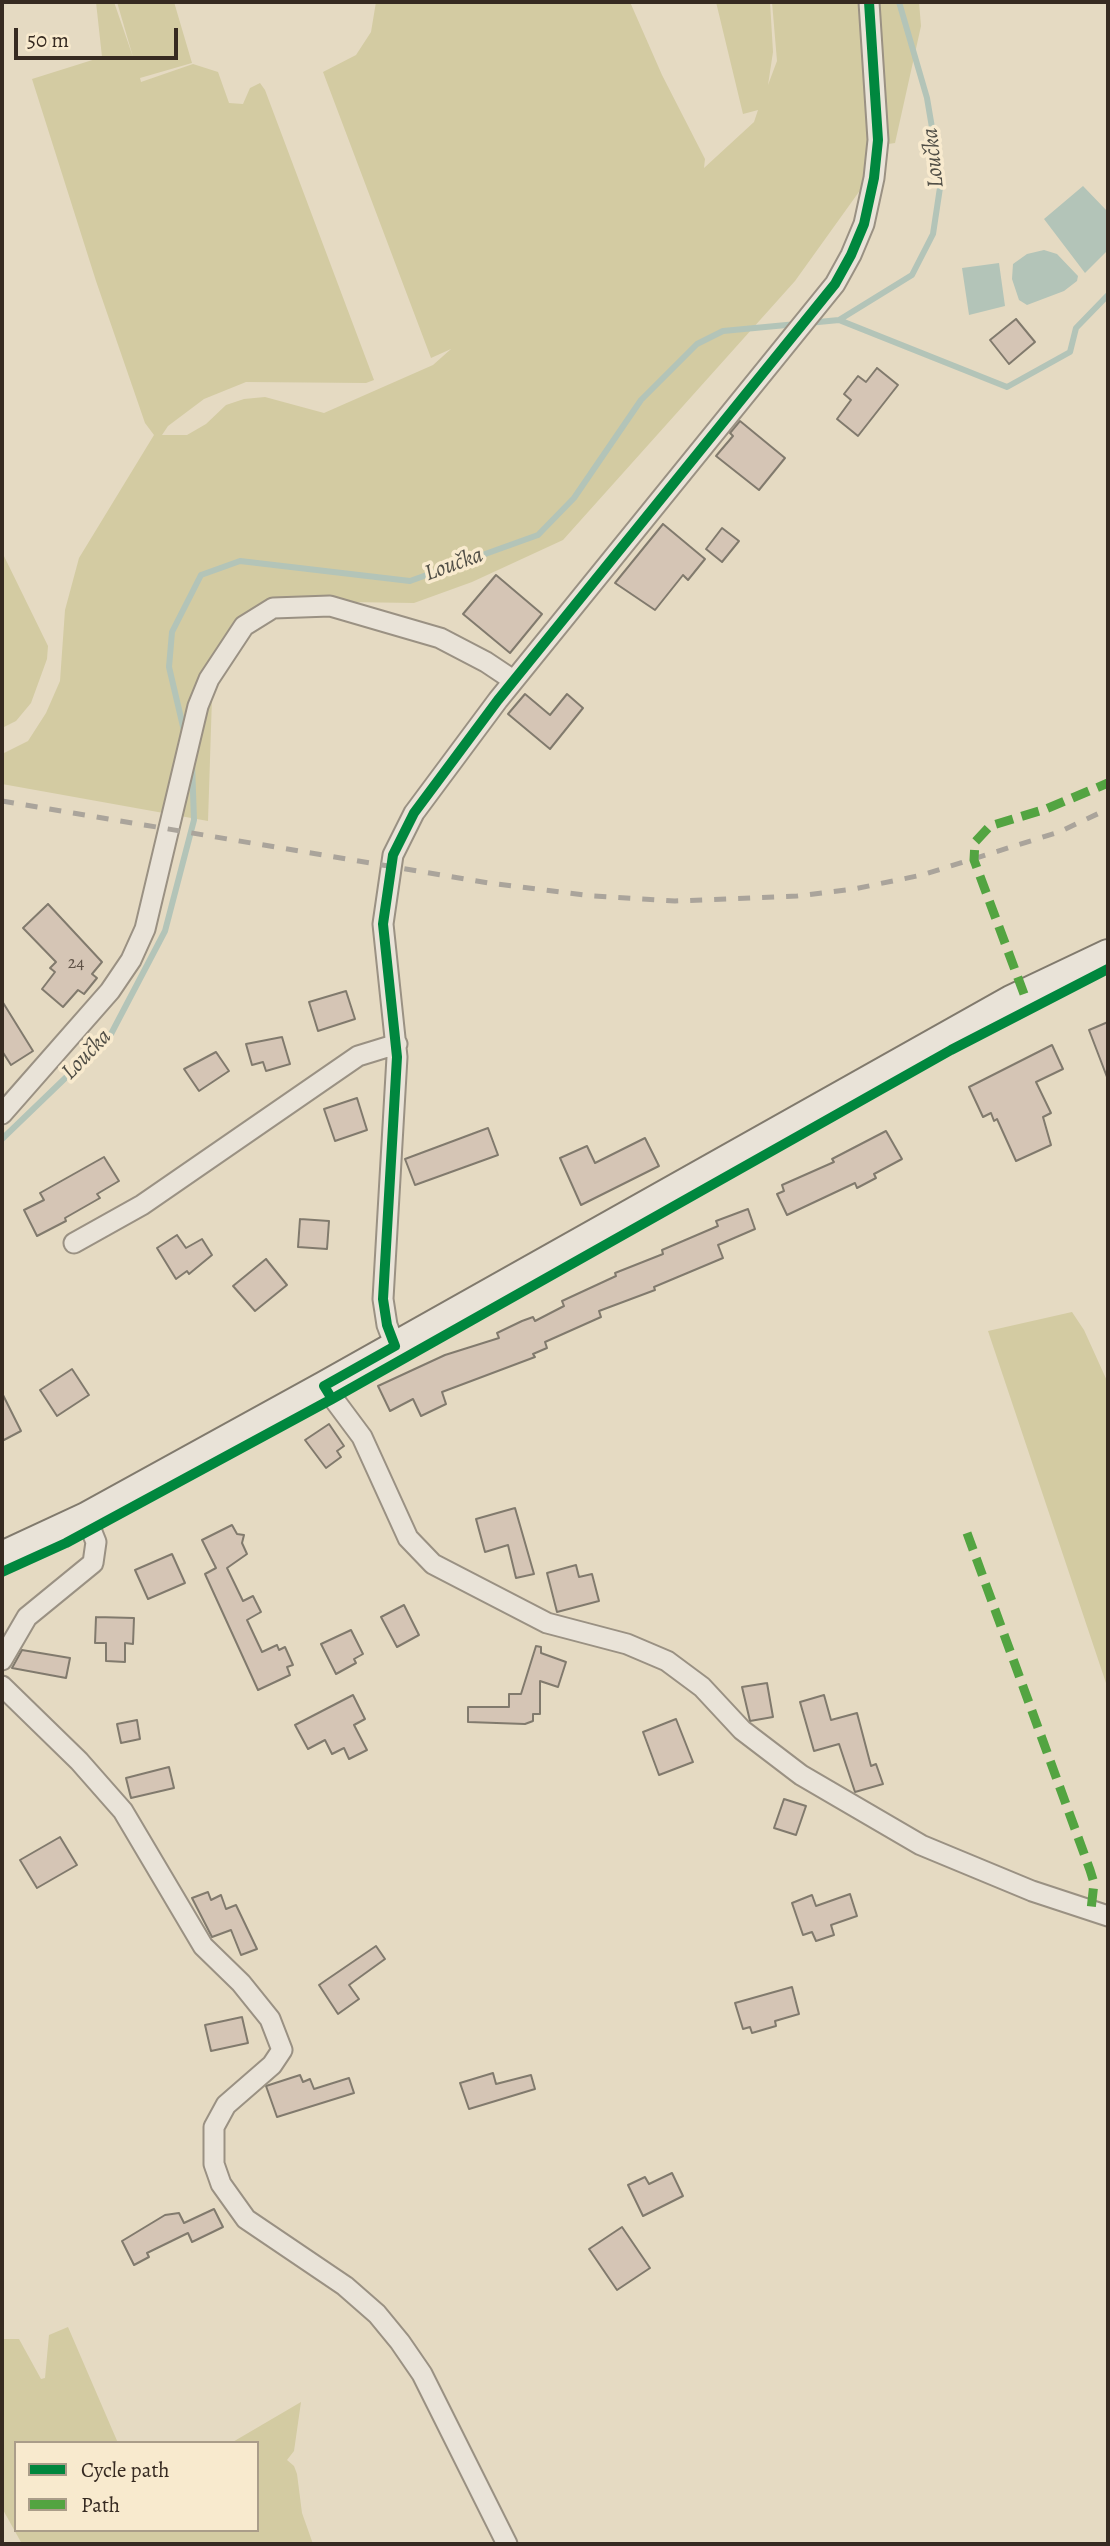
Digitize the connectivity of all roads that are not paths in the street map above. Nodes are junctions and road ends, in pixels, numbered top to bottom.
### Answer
1 (869, 2) edge
2 (513, 680) junction
3 (1108, 954) edge
4 (397, 1044) junction
5 (2, 1114) edge
6 (74, 1243) dead end
7 (395, 1346) junction
8 (324, 1386) junction
9 (86, 1517) junction
10 (2, 1556) edge
11 (2, 1660) edge
12 (2, 1686) edge
13 (1108, 1916) edge
14 (508, 2544) edge

1 - 2 street
2 - 4 street
2 - 5 street
3 - 7 main road
4 - 6 street
4 - 7 street
7 - 8 main road
8 - 9 main road
8 - 13 street
9 - 10 main road
9 - 11 street
12 - 14 street

